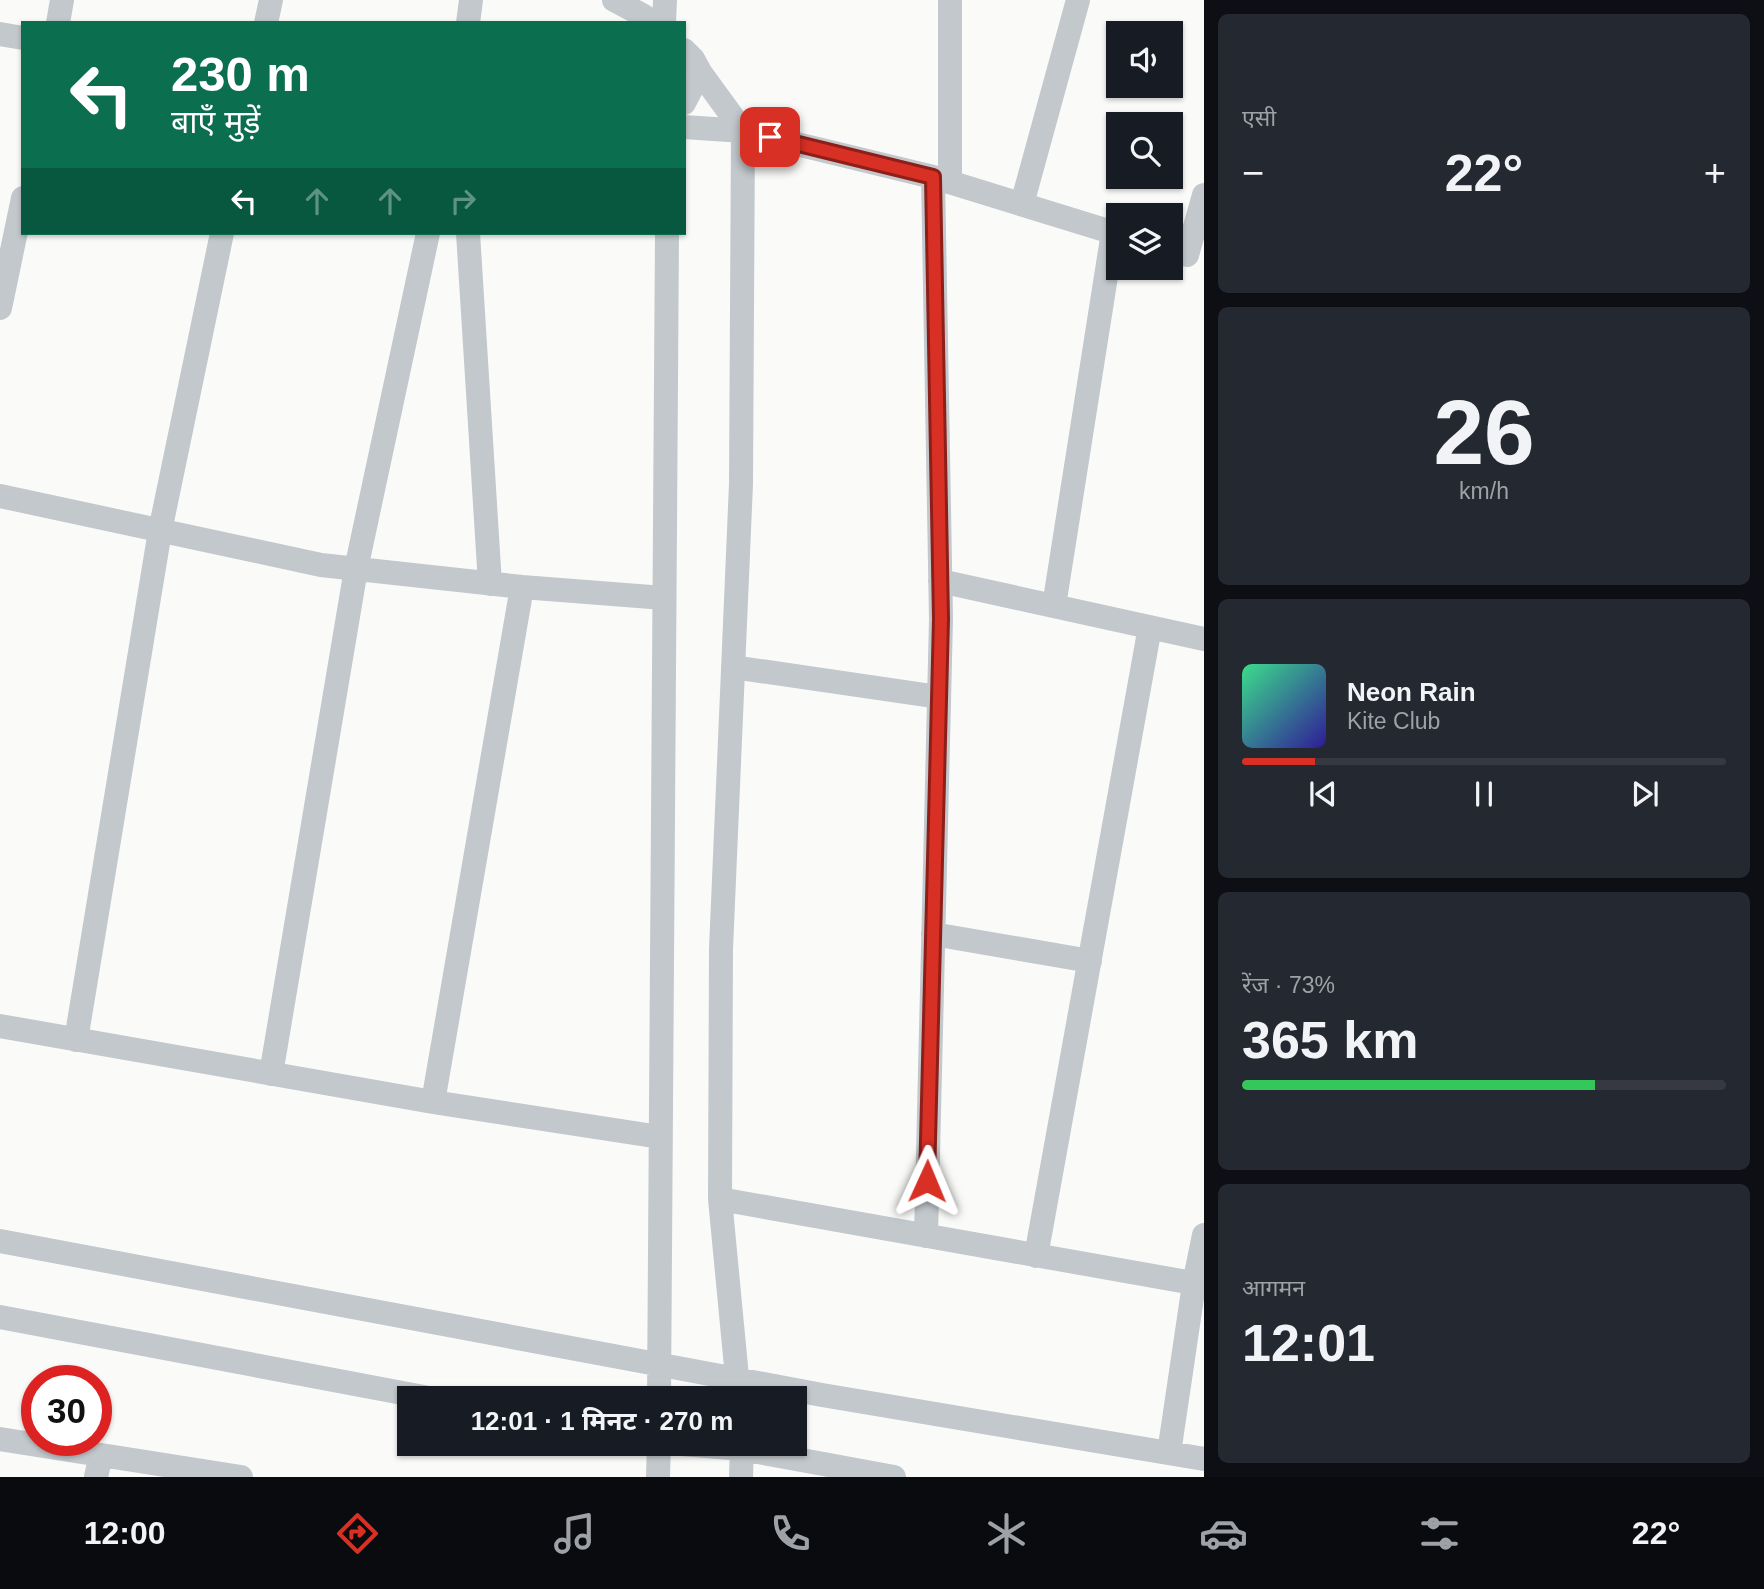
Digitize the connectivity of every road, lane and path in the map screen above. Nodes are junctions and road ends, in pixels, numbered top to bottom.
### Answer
1 (62, 0) edge
2 (271, 0) edge
3 (471, 0) edge
4 (614, 0) edge
5 (665, 0) edge
6 (950, 0) edge
7 (1078, 0) edge
8 (58, 21) edge
9 (266, 21) edge
10 (468, 21) edge
11 (650, 21) edge
12 (664, 21) edge
13 (0, 34) edge
14 (21, 38) edge
15 (686, 52) edge
16 (700, 72) junction
17 (686, 99) edge
18 (686, 127) edge
19 (743, 131) junction
20 (941, 179) junction
21 (1204, 195) edge
22 (1023, 204) junction
23 (21, 206) edge
24 (1106, 230) edge
25 (222, 235) edge
26 (428, 235) edge
27 (468, 235) edge
28 (667, 235) edge
29 (1187, 256) edge
30 (3, 280) edge
31 (1107, 280) edge
32 (0, 308) edge
33 (0, 496) edge
34 (159, 531) junction
35 (356, 569) junction
36 (940, 581) junction
37 (490, 584) junction
38 (522, 587) junction
39 (664, 598) junction
40 (1054, 606) junction
41 (1150, 627) junction
42 (1204, 639) edge
43 (733, 667) junction
44 (939, 697) junction
45 (933, 934) junction
46 (1090, 961) junction
47 (0, 1026) edge
48 (76, 1040) junction
49 (271, 1074) junction
50 (433, 1102) junction
51 (660, 1137) junction
52 (720, 1199) junction
53 (1204, 1235) edge
54 (926, 1236) junction
55 (0, 1241) edge
56 (1036, 1256) junction
57 (1199, 1284) edge
58 (0, 1317) edge
59 (659, 1363) junction
60 (659, 1386) edge
61 (732, 1386) edge
62 (738, 1386) edge
63 (397, 1392) edge
64 (807, 1394) edge
65 (0, 1439) edge
66 (1170, 1453) junction
67 (659, 1456) edge
68 (742, 1456) edge
69 (788, 1456) edge
70 (1204, 1459) edge
71 (99, 1466) edge
72 (241, 1477) edge
73 (658, 1477) edge
74 (741, 1477) edge
75 (894, 1477) edge

1 - 8 street
2 - 9 street
3 - 10 street
4 - 11 street
5 - 12 street
6 - 20 street
7 - 22 street
13 - 14 street
15 - 16 street
16 - 17 street
16 - 19 street
18 - 19 street
19 - 20 street
19 - 43 street
20 - 22 street
20 - 36 street
21 - 29 street
22 - 24 street
23 - 30 street
25 - 34 street
26 - 35 street
27 - 37 street
28 - 39 street
30 - 32 street
31 - 40 street
33 - 34 street
34 - 35 street
34 - 48 street
35 - 37 street
35 - 49 street
36 - 40 street
36 - 44 street
37 - 38 street
38 - 39 street
38 - 50 street
39 - 51 street
40 - 41 street
41 - 42 street
41 - 46 street
43 - 44 street
43 - 52 street
44 - 45 street
45 - 46 street
45 - 54 street
46 - 56 street
47 - 48 street
48 - 49 street
49 - 50 street
50 - 51 street
51 - 59 street
52 - 54 street
52 - 62 street
53 - 57 street
54 - 56 street
55 - 59 street
56 - 57 street
57 - 66 street
58 - 63 street
59 - 60 street
59 - 61 street
64 - 66 street
65 - 71 street
66 - 70 street
67 - 73 street
68 - 74 street
69 - 75 street
71 - 72 street

